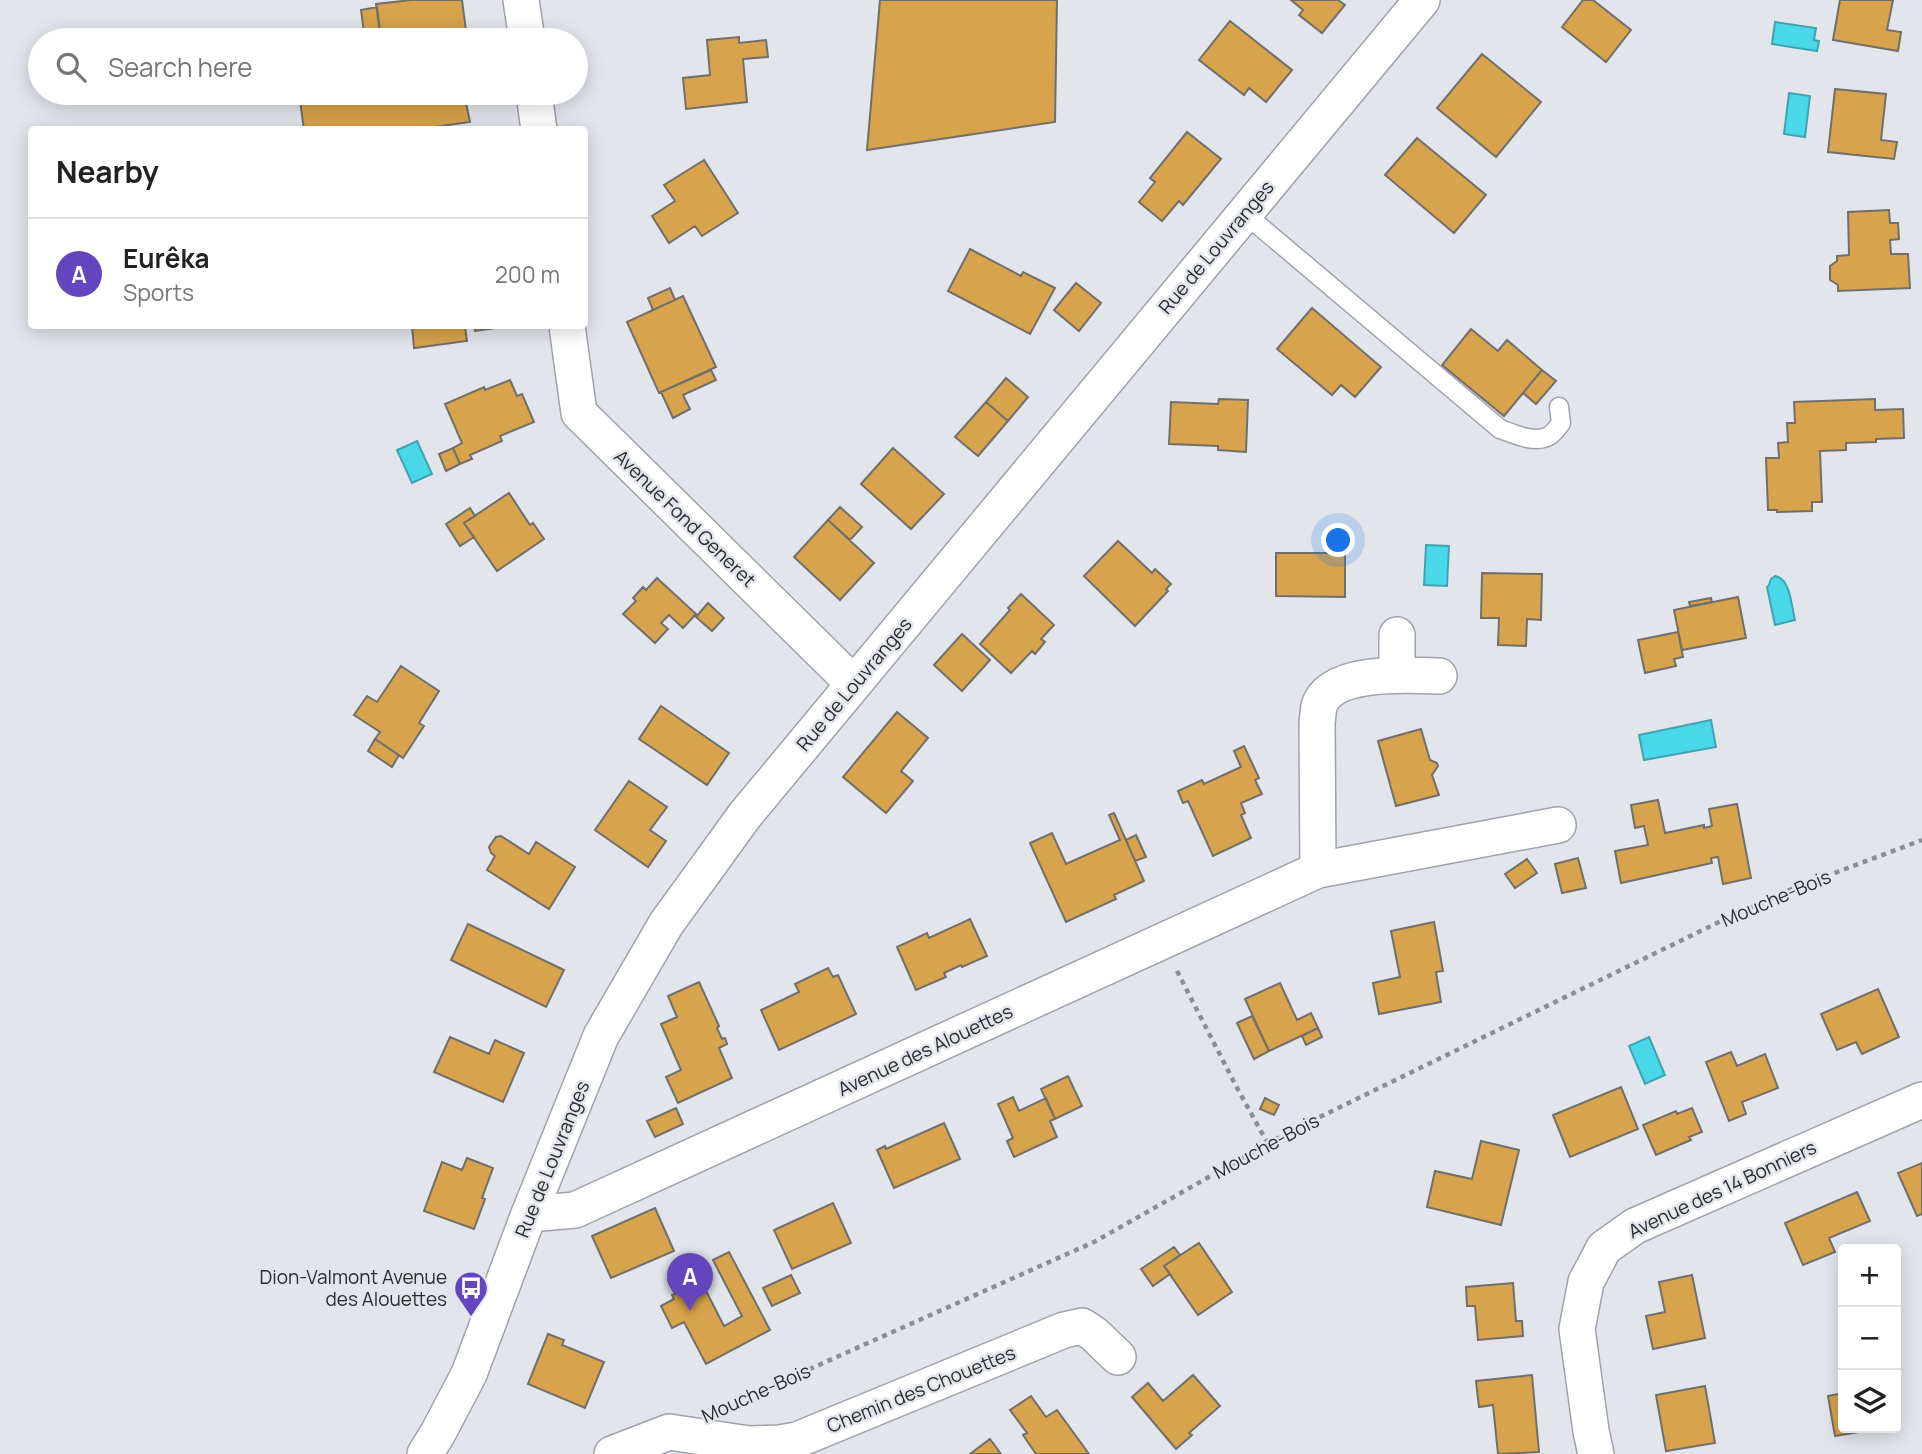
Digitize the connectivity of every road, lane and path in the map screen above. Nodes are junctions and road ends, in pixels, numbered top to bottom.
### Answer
1 (521, 0) edge
2 (1422, 0) edge
3 (525, 28) edge
4 (536, 105) edge
5 (538, 126) edge
6 (1244, 213) junction
7 (567, 329) edge
8 (1559, 407) dead end
9 (1397, 635) dead end
10 (1397, 675) junction
11 (1439, 676) dead end
12 (855, 684) junction
13 (1558, 825) dead end
14 (1922, 840) edge
15 (1318, 870) junction
16 (1162, 942) junction
17 (1922, 1100) edge
18 (1268, 1144) junction
19 (529, 1214) junction
20 (1118, 1357) dead end
21 (719, 1410) dead end
22 (425, 1454) edge
23 (612, 1454) edge
24 (1596, 1454) edge

1 - 3 street
2 - 6 street, Rue de Louvranges
4 - 5 street
6 - 8 lane
6 - 12 street, Rue de Louvranges
7 - 12 street, Avenue Fond Generet
9 - 10 street
10 - 11 street
10 - 15 street
12 - 19 street, Rue de Louvranges
13 - 15 street, Avenue des Alouettes
14 - 18 path, Mouche-Bois
15 - 16 street, Avenue des Alouettes
16 - 18 path
16 - 19 street, Avenue des Alouettes
17 - 24 street, Avenue des 14 Bonniers
18 - 21 path, Mouche-Bois
19 - 22 street, Rue de Louvranges
20 - 23 street, Chemin des Chouettes

